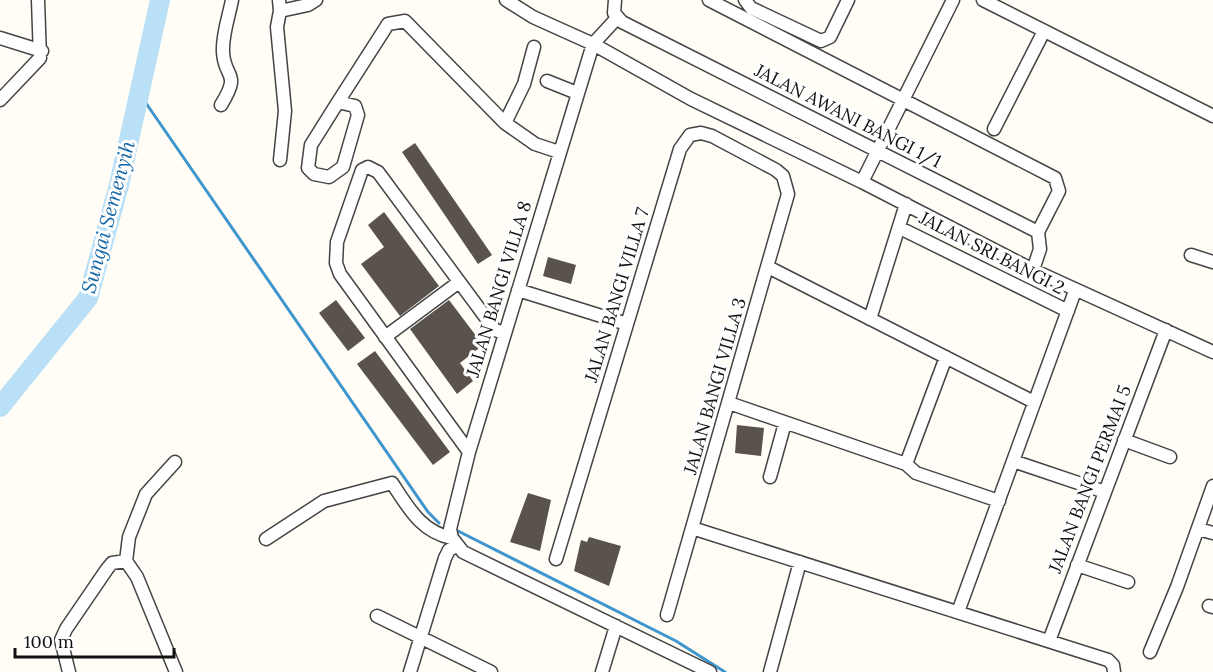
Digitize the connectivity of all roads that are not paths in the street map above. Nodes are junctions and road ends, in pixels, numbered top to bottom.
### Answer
1 (38, 0) edge
2 (232, 0) edge
3 (316, 0) edge
4 (506, 0) edge
5 (709, 0) edge
6 (745, 0) edge
7 (848, 0) edge
8 (953, 0) edge
9 (983, 0) edge
10 (279, 6) edge
11 (615, 8) edge
12 (1044, 31) junction
13 (0, 38) edge
14 (592, 44) junction
15 (534, 47) dead end
16 (42, 51) junction
17 (547, 81) dead end
18 (577, 93) junction
19 (903, 99) junction
20 (0, 100) edge
21 (338, 102) junction
22 (221, 105) dead end
23 (1213, 116) edge
24 (505, 123) junction
25 (994, 129) dead end
26 (877, 151) junction
27 (559, 152) junction
28 (280, 160) dead end
29 (776, 170) joint
30 (862, 182) junction
31 (906, 204) junction
32 (900, 228) junction
33 (1038, 232) junction
34 (1191, 255) dead end
35 (1213, 262) edge
36 (768, 267) junction
37 (1033, 270) junction
38 (459, 282) junction
39 (518, 290) junction
40 (1075, 291) junction
41 (1068, 311) junction
42 (870, 319) junction
43 (627, 324) junction
44 (1166, 330) junction
45 (504, 333) junction
46 (385, 338) junction
47 (1213, 352) edge
48 (946, 357) junction
49 (1035, 402) junction
50 (729, 403) junction
51 (785, 423) junction
52 (1124, 440) junction
53 (469, 452) junction
54 (1170, 457) dead end
55 (1013, 461) junction
56 (175, 462) dead end
57 (906, 464) junction
58 (770, 477) dead end
59 (1213, 486) edge
60 (1105, 492) junction
61 (999, 501) junction
62 (692, 528) junction
63 (1198, 530) junction
64 (1213, 533) edge
65 (266, 539) dead end
66 (454, 542) junction
67 (556, 559) dead end
68 (126, 561) junction
69 (800, 562) junction
70 (1077, 565) junction
71 (1128, 582) dead end
72 (958, 612) junction
73 (667, 615) dead end
74 (377, 616) dead end
75 (616, 626) junction
76 (421, 638) junction
77 (1049, 641) junction
78 (1150, 652) dead end
79 (69, 672) edge
80 (176, 672) edge
81 (410, 672) edge
82 (491, 672) edge
83 (602, 672) edge
84 (710, 672) edge
85 (770, 672) edge
86 (1114, 672) edge

1 - 16 street
2 - 22 street
3 - 10 street
4 - 14 street
5 - 19 street
6 - 7 street
8 - 19 street
9 - 12 street
10 - 28 street
11 - 14 street
11 - 26 street, JALAN AWANI BANGI 1/1
12 - 23 street
12 - 25 street
13 - 16 street
14 - 18 street, JALAN BANGI VILLA 8
14 - 30 street
15 - 24 street
16 - 20 street
17 - 18 street
18 - 27 street, JALAN BANGI VILLA 8
19 - 26 street
19 - 33 street
21 - 21 street
21 - 24 street
24 - 27 street
26 - 30 street
26 - 33 street, JALAN AWANI BANGI 1/1
27 - 39 street, JALAN BANGI VILLA 8
29 - 36 street, JALAN BANGI VILLA 3
29 - 43 street, JALAN BANGI VILLA 7
30 - 31 street
31 - 32 street
31 - 37 street
32 - 41 street, JALAN SRI BANGI 2
32 - 42 street
33 - 37 street
34 - 35 street
36 - 42 street
36 - 50 street, JALAN BANGI VILLA 3
37 - 40 street
38 - 45 street
38 - 46 street
38 - 46 street
39 - 43 street
39 - 45 street, JALAN BANGI VILLA 8
40 - 41 street
40 - 44 street
41 - 49 street
42 - 48 street
43 - 67 street, JALAN BANGI VILLA 7
44 - 47 street
44 - 52 street, JALAN BANGI PERMAI 5
45 - 53 street, JALAN BANGI VILLA 8
46 - 53 street
48 - 49 street
48 - 57 street
49 - 55 street
50 - 51 street
50 - 62 street, JALAN BANGI VILLA 3
51 - 57 street
51 - 58 street
52 - 54 street
52 - 60 street, JALAN BANGI PERMAI 5
53 - 66 street, JALAN BANGI VILLA 8
55 - 60 street
55 - 61 street
56 - 68 street
57 - 61 street
59 - 63 street
60 - 70 street, JALAN BANGI PERMAI 5
61 - 72 street
62 - 69 street
62 - 73 street, JALAN BANGI VILLA 3
63 - 64 street
63 - 78 street
65 - 66 street
66 - 75 street
66 - 76 street
68 - 79 street
68 - 80 street
69 - 72 street
69 - 85 street
70 - 71 street
70 - 77 street, JALAN BANGI PERMAI 5
72 - 77 street
74 - 76 street
75 - 83 street
75 - 84 street
76 - 81 street
76 - 82 street
77 - 86 street

